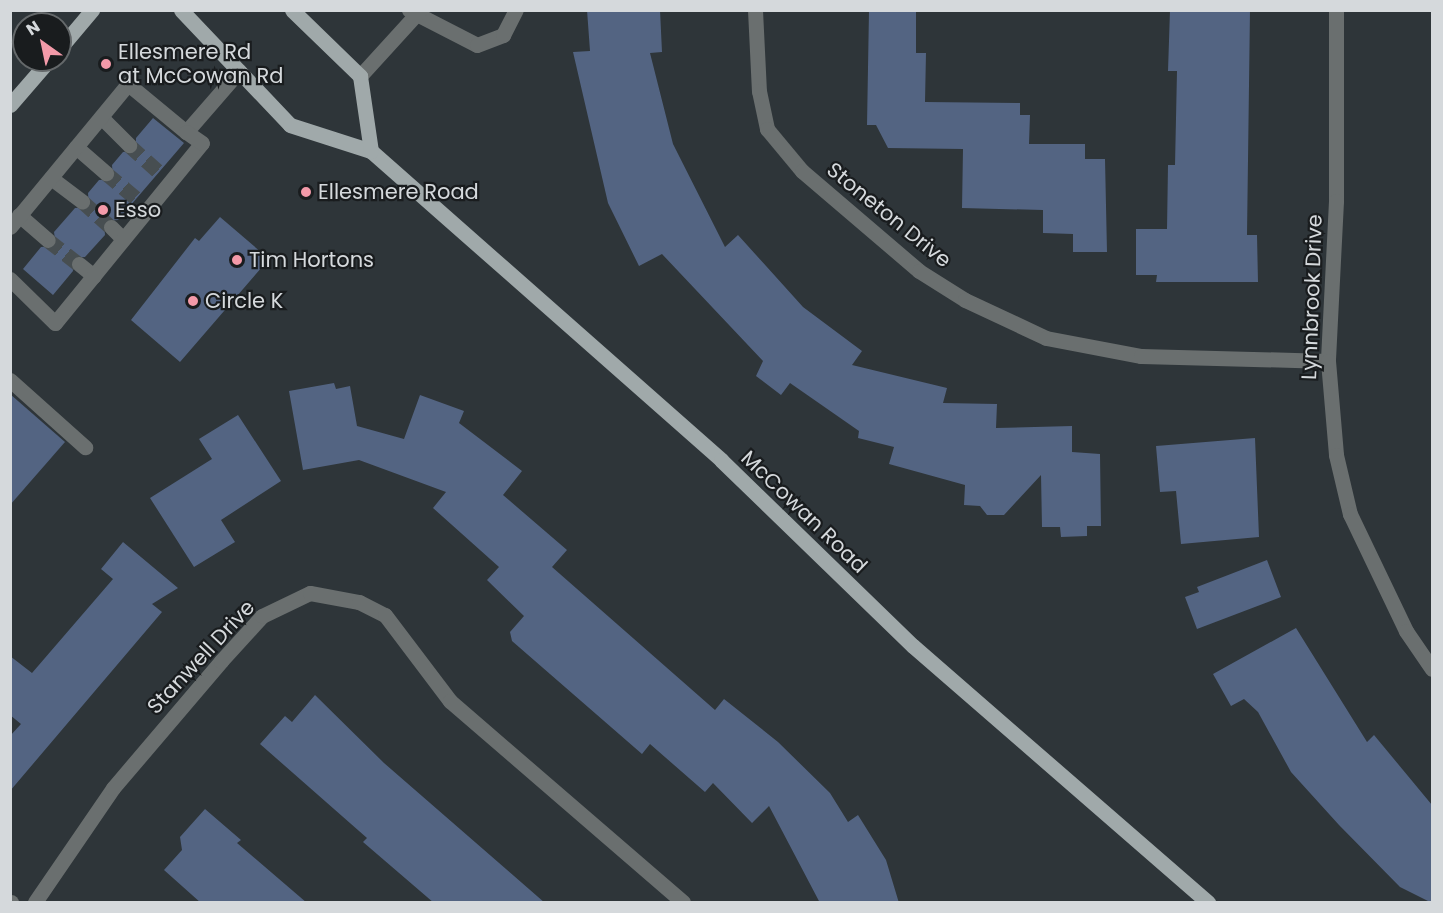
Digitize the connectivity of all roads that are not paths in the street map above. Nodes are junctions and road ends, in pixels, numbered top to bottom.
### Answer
1 (92, 10) edge
2 (181, 10) edge
3 (292, 10) edge
4 (516, 10) edge
5 (755, 10) edge
6 (1336, 10) edge
7 (415, 12) edge
8 (72, 34) edge
9 (239, 71) junction
10 (39, 72) edge
11 (360, 76) junction
12 (10, 105) edge
13 (101, 117) junction
14 (186, 132) junction
15 (129, 145) tunnel mouth
16 (76, 147) junction
17 (372, 151) junction
18 (106, 172) tunnel mouth
19 (51, 178) junction
20 (136, 198) tunnel mouth
21 (82, 201) tunnel mouth
22 (147, 210) junction
23 (15, 221) edge
24 (111, 227) tunnel mouth
25 (123, 239) junction
26 (48, 240) tunnel mouth
27 (79, 264) tunnel mouth
28 (94, 276) junction
29 (10, 279) edge
30 (1328, 362) junction
31 (10, 380) edge
32 (85, 447) dead end
33 (1432, 669) edge
34 (35, 903) edge
35 (683, 903) edge
36 (1208, 903) edge

1 - 8 main road
2 - 9 main road, McCowan Road
3 - 11 main road
4 - 7 street
5 - 30 street, Stoneton Drive
6 - 30 street, Lynnbrook Drive
7 - 11 street
9 - 14 street
9 - 17 main road, McCowan Road
10 - 12 main road
11 - 17 main road
13 - 14 street
13 - 15 street
13 - 16 street
14 - 22 street
16 - 18 street
16 - 19 street
17 - 36 main road, McCowan Road
19 - 21 street
19 - 23 street
20 - 22 street
22 - 25 street
23 - 26 street
24 - 25 street
25 - 28 street
27 - 28 street
28 - 29 street
30 - 33 street, Lynnbrook Drive
31 - 32 street
34 - 35 street, Stanwell Drive

